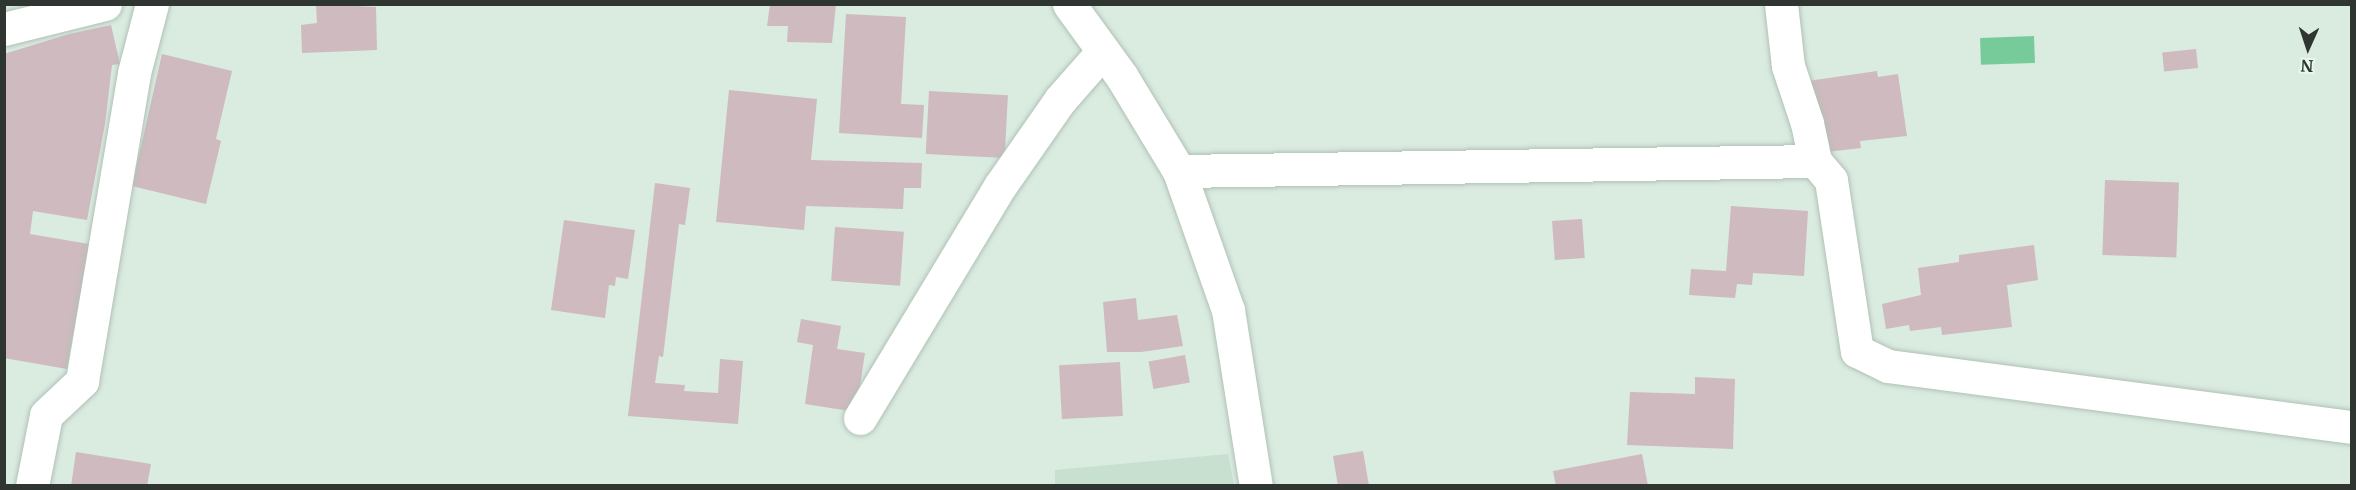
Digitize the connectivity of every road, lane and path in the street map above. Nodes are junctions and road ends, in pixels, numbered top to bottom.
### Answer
1 (105, 4) edge
2 (152, 4) edge
3 (1069, 4) edge
4 (1781, 4) edge
5 (4, 29) edge
6 (1103, 51) junction
7 (1815, 161) junction
8 (1179, 171) junction
9 (860, 418) dead end
10 (2352, 427) edge
11 (32, 486) edge
12 (1256, 486) edge

1 - 5 street
2 - 11 street
3 - 6 street
4 - 7 street
6 - 8 street
6 - 9 street
7 - 8 street
7 - 10 street
8 - 12 street

